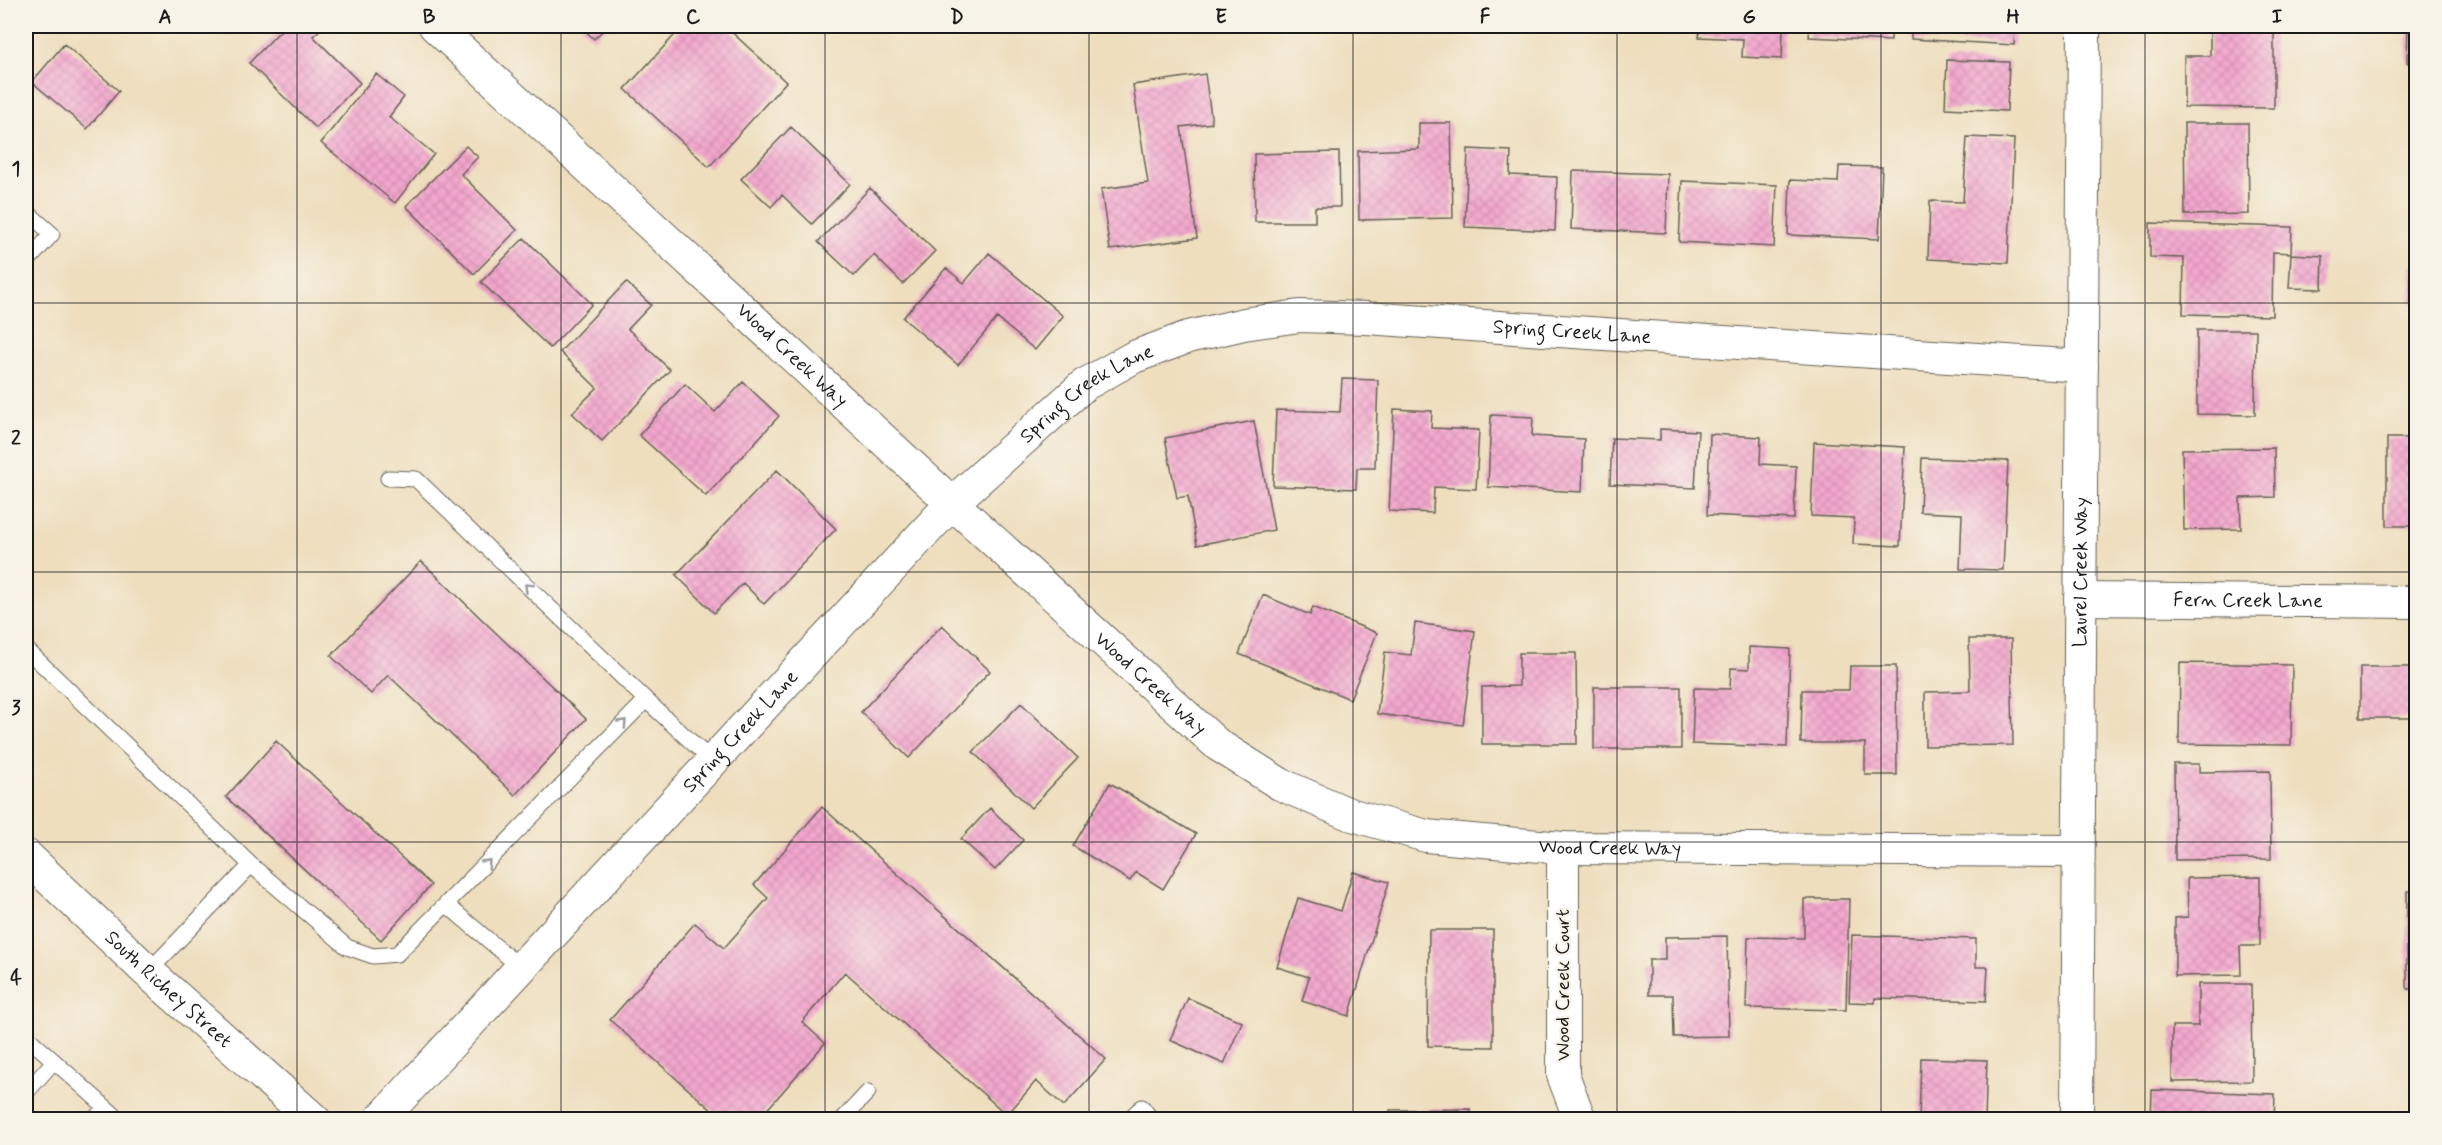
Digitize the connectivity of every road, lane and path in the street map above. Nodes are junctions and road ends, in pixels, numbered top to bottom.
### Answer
1 (435, 26) edge
2 (2084, 26) edge
3 (26, 211) edge
4 (26, 263) edge
5 (2082, 366) junction
6 (388, 478) dead end
7 (952, 503) junction
8 (2080, 599) junction
9 (2416, 602) edge
10 (26, 649) edge
11 (646, 700) junction
12 (712, 761) junction
13 (1563, 848) junction
14 (2078, 851) junction
15 (26, 856) edge
16 (250, 865) junction
17 (447, 905) junction
18 (520, 967) junction
19 (148, 972) junction
20 (26, 1036) edge
21 (54, 1061) junction
22 (868, 1092) dead end
23 (26, 1093) edge
24 (105, 1107) junction
25 (94, 1119) edge
26 (120, 1119) edge
27 (314, 1119) edge
28 (380, 1119) edge
29 (842, 1119) edge
30 (1128, 1119) edge
31 (1152, 1119) edge
32 (1580, 1119) edge
33 (2077, 1119) edge

1 - 7 street, Wood Creek Way
2 - 5 street, Laurel Creek Way
3 - 4 lane
5 - 7 street, Spring Creek Lane
5 - 8 street, Laurel Creek Way
11 -> 6 lane
7 - 12 street, Spring Creek Lane
7 - 13 street, Wood Creek Way
8 - 9 street, Fern Creek Lane
8 - 14 street, Laurel Creek Way
10 - 16 lane
11 - 12 lane
17 -> 11 lane
12 - 18 street, Spring Creek Lane
13 - 14 street, Wood Creek Way
13 - 32 street, Wood Creek Court
14 - 33 street, Laurel Creek Way
15 - 19 main road, South Richey Street
16 - 17 lane
16 - 19 lane
17 - 18 lane
18 - 28 street, Spring Creek Lane
19 - 27 main road, South Richey Street
20 - 21 lane
21 - 23 lane
21 - 24 lane
22 - 29 lane
24 - 25 lane
24 - 26 lane
30 - 31 lane

